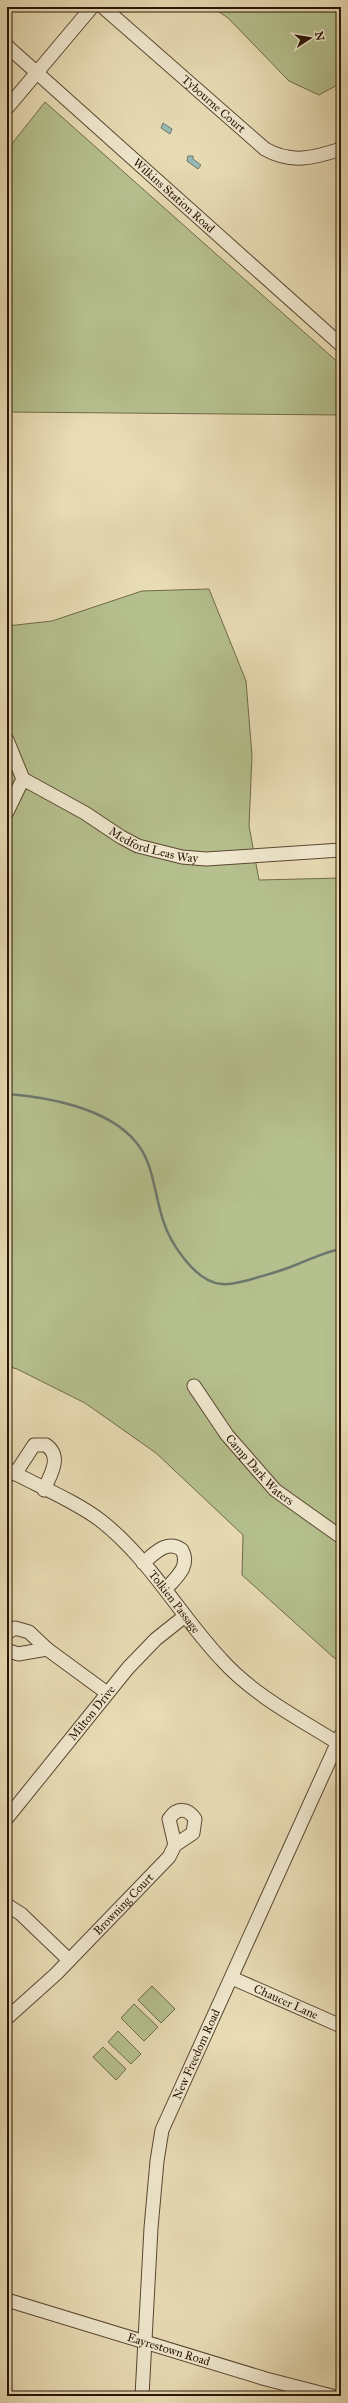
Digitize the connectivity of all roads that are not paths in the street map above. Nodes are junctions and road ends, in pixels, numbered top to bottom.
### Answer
1 (92, 7) edge
2 (103, 7) edge
3 (7, 46) edge
4 (36, 72) junction
5 (7, 108) edge
6 (341, 149) edge
7 (341, 345) edge
8 (7, 740) edge
9 (23, 779) junction
10 (7, 812) edge
11 (341, 850) edge
12 (194, 1386) dead end
13 (11, 1471) edge
14 (44, 1490) junction
15 (341, 1537) edge
16 (143, 1563) junction
17 (166, 1590) junction
18 (185, 1616) junction
19 (7, 1633) edge
20 (47, 1649) junction
21 (7, 1650) edge
22 (107, 1693) junction
23 (340, 1741) edge
24 (11, 1802) edge
25 (7, 1818) edge
26 (175, 1845) dead end
27 (7, 1905) edge
28 (69, 1960) junction
29 (232, 1978) junction
30 (7, 2018) edge
31 (341, 2026) edge
32 (7, 2300) edge
33 (145, 2342) junction
34 (142, 2396) edge
35 (332, 2396) edge

1 - 4 street
2 - 6 street, Tybourne Court
3 - 4 street, Wilkins Station Road
4 - 5 street
4 - 7 street, Wilkins Station Road
8 - 9 street
9 - 10 street
9 - 11 street, Medford Leas Way
12 - 15 street, Camp Dark Waters
13 - 14 street, Tolkien Passage
13 - 14 street
14 - 16 street, Tolkien Passage
16 - 17 street, Tolkien Passage
16 - 17 street
17 - 18 street, Tolkien Passage
18 - 22 street, Milton Drive
18 - 23 street, Tolkien Passage
19 - 20 street
20 - 21 street
20 - 22 street
22 - 24 street, Milton Drive
23 - 29 street, New Freedom Road
24 - 25 street, Milton Drive
26 - 28 street, Browning Court
27 - 28 street
28 - 30 street, Browning Court
29 - 31 street, Chaucer Lane
29 - 33 street, New Freedom Road
32 - 33 street, Eayrestown Road
33 - 34 street, New Freedom Road
33 - 35 street, Eayrestown Road

